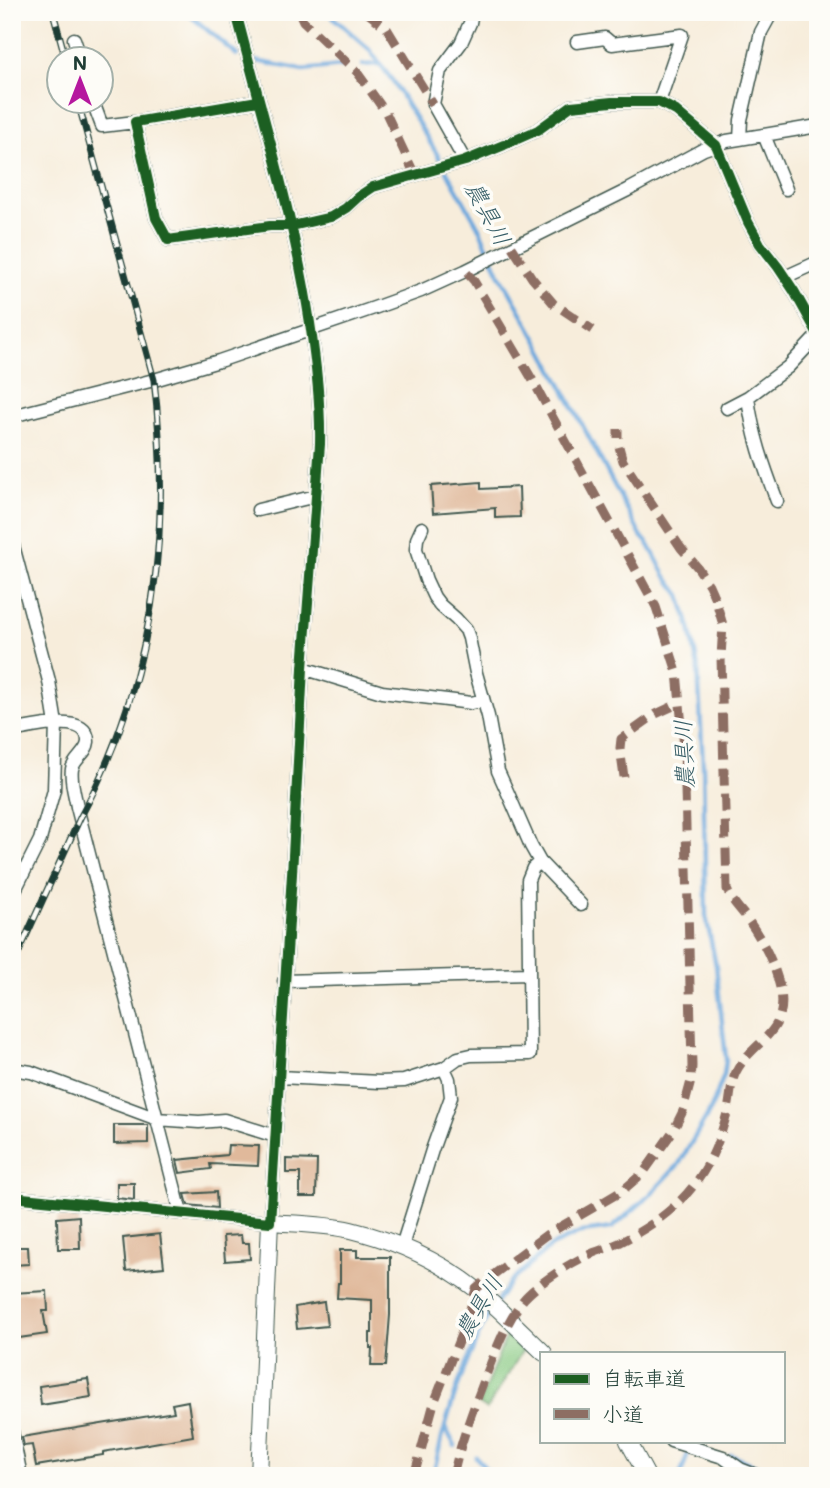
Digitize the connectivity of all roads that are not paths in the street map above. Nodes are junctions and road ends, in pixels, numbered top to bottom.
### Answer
1 (236, 12) edge
2 (472, 12) edge
3 (772, 12) edge
4 (74, 39) dead end
5 (578, 42) dead end
6 (76, 46) edge
7 (258, 101) junction
8 (659, 102) junction
9 (98, 116) edge
10 (135, 122) junction
11 (818, 126) edge
12 (764, 135) junction
13 (740, 139) junction
14 (716, 145) junction
15 (462, 162) junction
16 (786, 189) dead end
17 (292, 226) junction
18 (818, 262) edge
19 (785, 277) junction
20 (311, 331) junction
21 (818, 335) edge
22 (748, 397) junction
23 (727, 408) dead end
24 (12, 416) edge
25 (316, 496) junction
26 (777, 501) dead end
27 (258, 510) dead end
28 (422, 528) dead end
29 (12, 542) edge
30 (303, 668) junction
31 (483, 700) junction
32 (56, 724) junction
33 (12, 731) edge
34 (540, 862) junction
35 (12, 896) edge
36 (581, 905) dead end
37 (529, 974) junction
38 (284, 981) junction
39 (444, 1068) junction
40 (12, 1069) edge
41 (279, 1077) junction
42 (157, 1119) junction
43 (275, 1136) junction
44 (12, 1197) edge
45 (181, 1213) junction
46 (270, 1222) junction
47 (402, 1246) junction
48 (543, 1352) edge
49 (12, 1432) edge
50 (629, 1442) edge
51 (674, 1442) edge
52 (21, 1476) edge
53 (260, 1476) edge
54 (647, 1476) edge
55 (758, 1476) edge

1 - 7 street
2 - 15 street
3 - 13 street
4 - 6 street
5 - 8 street
7 - 10 street
7 - 17 street
8 - 14 street
8 - 15 street
9 - 10 street
10 - 17 street
11 - 12 street
12 - 13 street
12 - 16 street
13 - 14 street
14 - 19 street
14 - 20 street
15 - 17 street
17 - 20 street
18 - 19 street
19 - 21 street
20 - 24 street
20 - 25 street
21 - 22 street
22 - 23 street
22 - 26 street
25 - 27 street
25 - 30 street
28 - 31 street
29 - 32 street
30 - 31 street
30 - 38 street
31 - 34 street
32 - 33 street
32 - 35 street
32 - 42 street
34 - 36 street
34 - 37 street
37 - 38 street
37 - 39 street
38 - 41 street
39 - 41 street
39 - 47 street
40 - 42 street
41 - 43 street
42 - 43 street
42 - 45 street
43 - 46 street
44 - 45 street
45 - 46 street
46 - 47 main road
46 - 53 main road
47 - 48 main road
49 - 52 street
50 - 54 main road
51 - 55 street

